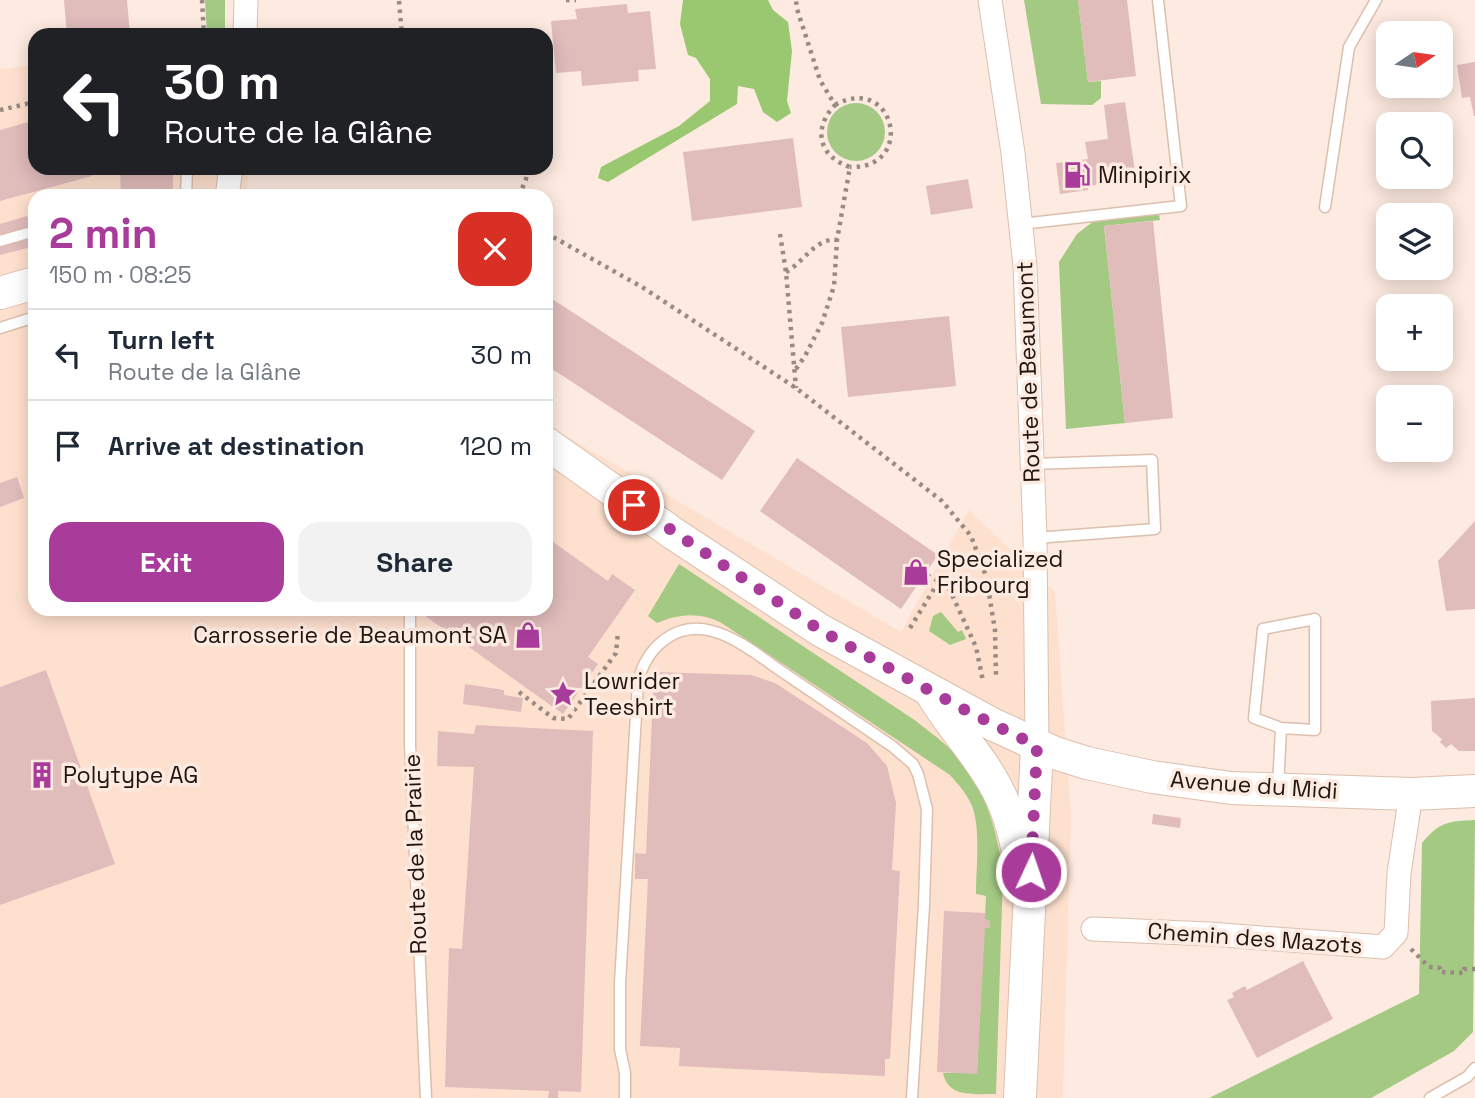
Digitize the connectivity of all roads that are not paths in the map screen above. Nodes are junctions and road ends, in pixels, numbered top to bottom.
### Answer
1 (246, 0) edge
2 (990, 0) edge
3 (1158, 0) edge
4 (1376, 0) edge
5 (245, 28) edge
6 (1325, 207) dead end
7 (1021, 224) junction
8 (28, 233) edge
9 (0, 241) edge
10 (28, 286) edge
11 (0, 293) edge
12 (28, 319) edge
13 (0, 328) edge
14 (553, 448) edge
15 (1032, 464) junction
16 (1035, 538) junction
17 (410, 616) edge
18 (930, 690) junction
19 (1281, 728) junction
20 (1037, 746) junction
21 (1278, 790) junction
22 (1475, 791) edge
23 (1412, 794) junction
24 (1030, 912) junction
25 (1093, 929) dead end
26 (1475, 1068) edge
27 (426, 1098) edge
28 (625, 1098) edge
29 (912, 1098) edge
30 (1020, 1098) edge
31 (1430, 1098) edge

1 - 5 street
2 - 7 street, Route de Beaumont
3 - 7 lane
4 - 6 lane
7 - 15 street, Route de Beaumont
8 - 9 lane
10 - 11 main road
12 - 13 lane
14 - 18 main road, Avenue du Midi
15 - 16 street, Route de Beaumont
15 - 16 lane
16 - 20 street, Route de Beaumont
17 - 27 lane, Route de la Prairie
18 - 20 main road, Avenue du Midi
18 - 24 main road
19 - 19 lane
19 - 21 lane
20 - 21 main road, Avenue du Midi
20 - 24 main road
21 - 23 main road, Avenue du Midi
22 - 23 main road, Avenue du Midi
23 - 25 street, Chemin des Mazots
24 - 30 main road
26 - 31 lane
28 - 29 lane

